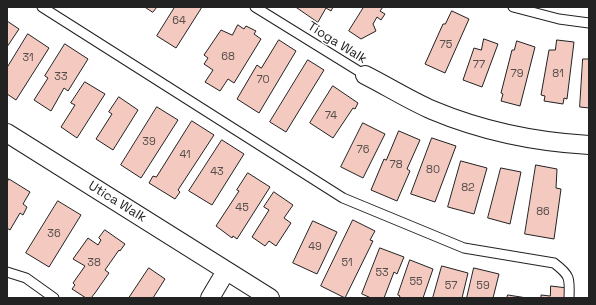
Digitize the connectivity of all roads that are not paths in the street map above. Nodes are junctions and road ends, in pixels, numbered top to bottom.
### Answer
1 (42, 7) edge
2 (255, 7) edge
3 (513, 7) edge
4 (589, 23) edge
5 (365, 75) joint
6 (7, 133) edge
7 (589, 146) edge
8 (226, 271) junction
9 (7, 272) edge
10 (53, 297) edge
11 (210, 298) edge
12 (270, 298) edge
13 (569, 298) edge

1 - 13 lane
2 - 5 lane, Tioga Walk
3 - 4 lane
5 - 7 street
6 - 8 street, Utica Walk
8 - 11 street
8 - 12 street, Utica Walk
9 - 10 lane

